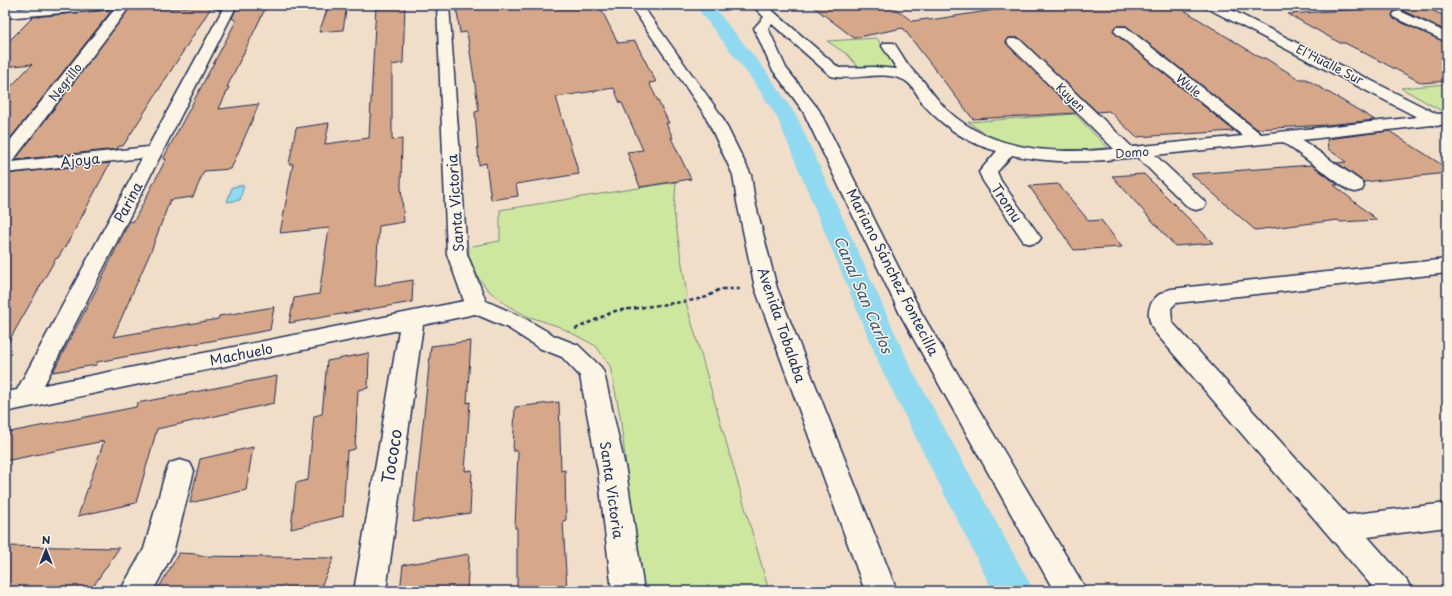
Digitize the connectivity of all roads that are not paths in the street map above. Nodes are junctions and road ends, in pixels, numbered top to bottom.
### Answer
1 (14, 5) edge
2 (108, 5) edge
3 (126, 5) edge
4 (231, 5) edge
5 (444, 5) edge
6 (636, 5) edge
7 (1212, 5) edge
8 (764, 11) edge
9 (5, 14) edge
10 (1400, 15) dead end
11 (1121, 30) dead end
12 (1447, 38) edge
13 (1014, 42) dead end
14 (889, 46) dead end
15 (909, 76) junction
16 (1443, 122) edge
17 (1286, 136) junction
18 (1258, 140) junction
19 (1008, 149) junction
20 (155, 151) junction
21 (1134, 152) junction
22 (5, 159) edge
23 (5, 168) edge
24 (1355, 186) dead end
25 (1196, 204) dead end
26 (1031, 238) dead end
27 (1447, 266) edge
28 (477, 306) junction
29 (412, 320) junction
30 (15, 400) edge
31 (180, 471) dead end
32 (1447, 515) edge
33 (1341, 528) junction
34 (136, 591) edge
35 (370, 591) edge
36 (628, 591) edge
37 (881, 591) edge
38 (1071, 591) edge
39 (1396, 591) edge

1 - 9 street
2 - 9 street
3 - 22 street, Negrillo
4 - 20 street, Parina
5 - 28 street, Santa Victoria
6 - 37 street, Avenida Tobalaba
7 - 16 street, El Hualle Sur
8 - 15 street, Mariano Sánchez Fontecilla
8 - 38 street, Mariano Sánchez Fontecilla
10 - 12 street
11 - 18 street, Wule
13 - 21 street, Kuyen
14 - 15 street, Domo
15 - 19 street, Domo
16 - 17 street, Domo
17 - 18 street, Domo
17 - 24 street
18 - 21 street, Domo
19 - 21 street, Domo
19 - 26 street, Tromu
20 - 23 street, Ajoya
20 - 30 street, Parina
21 - 25 street, Kuyen
27 - 33 street
28 - 29 street, Machuelo
28 - 36 street, Santa Victoria
29 - 30 street, Machuelo
29 - 35 street, Tococo
31 - 34 street
32 - 33 street
33 - 39 street

